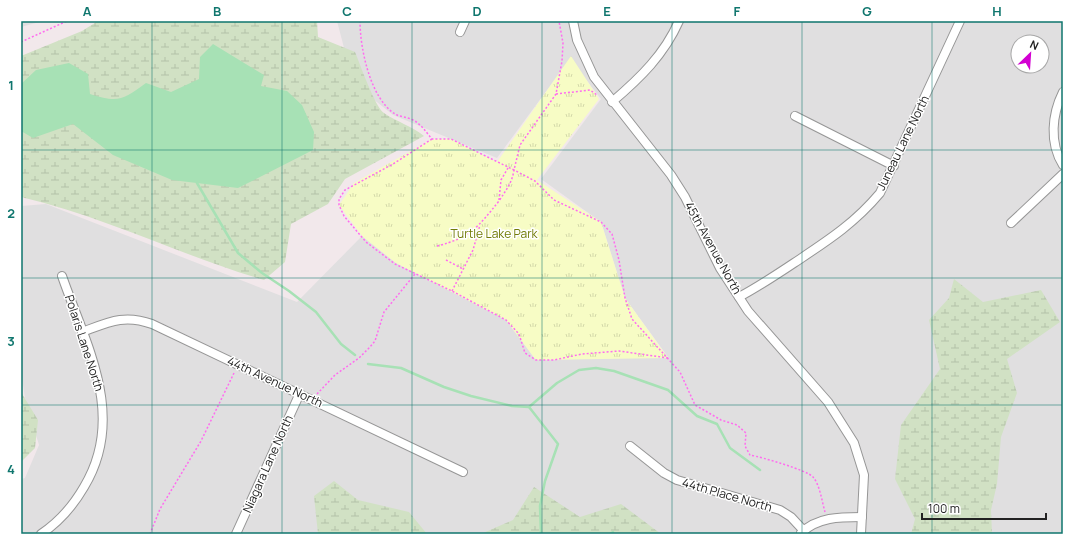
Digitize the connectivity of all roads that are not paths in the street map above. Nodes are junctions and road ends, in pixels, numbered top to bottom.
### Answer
1 (465, 21) edge
2 (572, 21) edge
3 (680, 21) edge
4 (960, 21) edge
5 (460, 32) dead end
6 (1063, 92) edge
7 (612, 102) junction
8 (795, 116) dead end
9 (1063, 165) edge
10 (894, 166) junction
11 (1063, 174) edge
12 (1011, 223) dead end
13 (62, 276) dead end
14 (739, 297) junction
15 (82, 332) junction
16 (300, 393) junction
17 (630, 446) dead end
18 (463, 472) dead end
19 (862, 517) junction
20 (802, 532) edge
21 (41, 534) edge
22 (236, 534) edge
23 (861, 534) edge

1 - 5 street
2 - 7 street, 45th Avenue North
3 - 7 street
4 - 10 street, Juneau Lane North
6 - 9 street
7 - 14 street, 45th Avenue North
8 - 10 street
10 - 14 street, Juneau Lane North
11 - 12 street
13 - 15 street, Polaris Lane North
14 - 19 street, 45th Avenue North
15 - 16 street, 44th Avenue North
15 - 21 street, Polaris Lane North
16 - 18 street, 44th Avenue North
16 - 22 street, Niagara Lane North
17 - 20 street, 44th Place North
19 - 20 street
19 - 23 street

